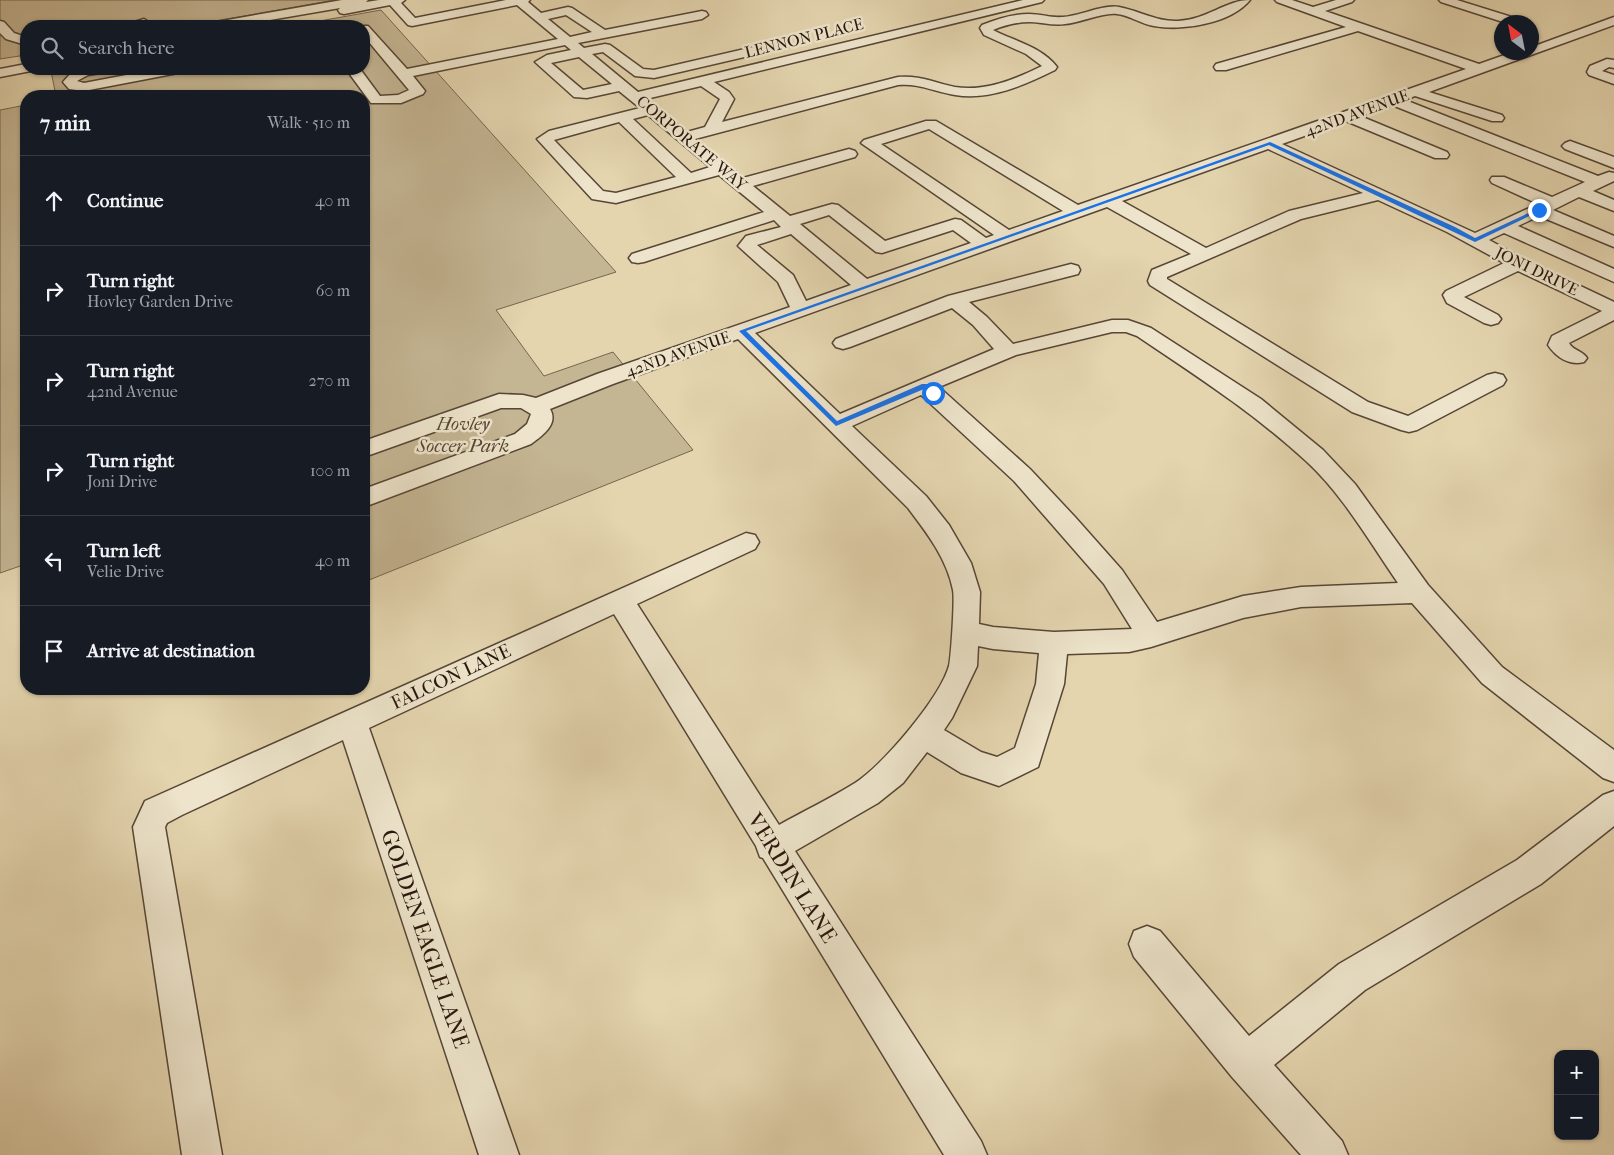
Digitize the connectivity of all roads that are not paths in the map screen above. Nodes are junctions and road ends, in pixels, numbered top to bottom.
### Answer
1 (362, 0) edge
2 (1038, 0) edge
3 (1244, 0) edge
4 (1281, 0) edge
5 (1348, 0) edge
6 (1445, 0) edge
7 (396, 1) edge
8 (527, 6) edge
9 (1313, 6) edge
10 (319, 8) junction
11 (343, 10) junction
12 (920, 13) dead end
13 (982, 13) junction
14 (702, 15) dead end
15 (514, 16) dead end
16 (1494, 16) edge
17 (250, 20) edge
18 (261, 20) edge
19 (288, 20) edge
20 (354, 20) edge
21 (1002, 21) junction
22 (1614, 21) edge
23 (942, 23) junction
24 (0, 25) edge
25 (1358, 27) junction
26 (1582, 33) junction
27 (603, 34) junction
28 (1546, 34) dead end
29 (370, 37) edge
30 (20, 39) edge
31 (798, 40) dead end
32 (1563, 40) junction
33 (1604, 40) dead end
34 (568, 41) junction
35 (783, 44) junction
36 (1539, 49) edge
37 (581, 51) junction
38 (798, 58) junction
39 (1504, 60) edge
40 (20, 61) edge
41 (706, 61) junction
42 (1614, 64) edge
43 (0, 65) edge
44 (1221, 67) dead end
45 (20, 69) edge
46 (1479, 69) junction
47 (0, 72) edge
48 (404, 74) junction
49 (77, 75) edge
50 (147, 75) edge
51 (357, 75) edge
52 (726, 75) junction
53 (1614, 80) edge
54 (703, 81) junction
55 (623, 86) junction
56 (369, 90) edge
57 (370, 92) edge
58 (1416, 92) junction
59 (636, 97) junction
60 (1393, 100) junction
61 (652, 110) junction
62 (1347, 116) junction
63 (622, 117) junction
64 (1497, 118) dead end
65 (712, 129) junction
66 (684, 137) junction
67 (1270, 144) junction
68 (1570, 146) dead end
69 (849, 154) dead end
70 (1441, 156) dead end
71 (1614, 162) edge
72 (722, 168) junction
73 (687, 178) junction
74 (1608, 179) edge
75 (1498, 180) dead end
76 (741, 184) junction
77 (1579, 191) junction
78 (1380, 194) junction
79 (1109, 201) junction
80 (1614, 206) edge
81 (1546, 207) junction
82 (1077, 212) junction
83 (786, 222) junction
84 (1505, 227) junction
85 (1008, 236) junction
86 (1475, 240) junction
87 (1614, 242) edge
88 (985, 244) junction
89 (1205, 255) junction
90 (638, 258) dead end
91 (1518, 264) junction
92 (1071, 270) dead end
93 (1614, 276) edge
94 (865, 287) junction
95 (955, 300) junction
96 (801, 310) junction
97 (1614, 310) edge
98 (1490, 319) dead end
99 (742, 331) junction
100 (843, 343) dead end
101 (1009, 351) junction
102 (1577, 358) dead end
103 (1495, 380) dead end
104 (924, 386) junction
105 (537, 406) junction
106 (836, 424) junction
107 (370, 447) edge
108 (370, 496) edge
109 (746, 542) dead end
110 (1419, 592) junction
111 (618, 601) junction
112 (966, 632) junction
113 (1151, 636) junction
114 (1054, 643) junction
115 (352, 722) junction
116 (923, 733) junction
117 (1614, 768) edge
118 (1614, 806) edge
119 (772, 846) junction
120 (1147, 944) dead end
121 (1246, 1062) junction
122 (202, 1155) edge
123 (499, 1155) edge
124 (967, 1155) edge
125 (1328, 1155) edge

1 - 10 street
2 - 13 street, LENNON PLACE
3 - 21 street
4 - 9 street
5 - 9 street
6 - 16 street
7 - 8 street
7 - 11 street
8 - 15 street
8 - 27 street
8 - 34 street, CORPORATE WAY
9 - 25 street
10 - 17 street
10 - 18 street
11 - 19 street
11 - 20 street
12 - 23 street
13 - 21 street
13 - 23 street, LENNON PLACE
14 - 27 street
21 - 65 street
22 - 26 street
23 - 38 street, LENNON PLACE
24 - 30 street
25 - 44 street
25 - 46 street
26 - 32 street
26 - 33 street
27 - 34 street
28 - 32 street
29 - 48 street
31 - 35 street
32 - 36 street
34 - 37 street, CORPORATE WAY
34 - 48 street
35 - 38 street
35 - 41 street
37 - 41 street
37 - 55 street, CORPORATE WAY
37 - 55 street
38 - 52 street, LENNON PLACE
39 - 46 street, 42ND AVENUE
40 - 43 street
41 - 52 street
42 - 53 street
45 - 47 street
46 - 58 street, 42ND AVENUE
48 - 57 street
49 - 50 street
51 - 56 street
52 - 54 street, LENNON PLACE
54 - 59 street, LENNON PLACE
54 - 65 street
55 - 59 street, CORPORATE WAY
58 - 60 street, 42ND AVENUE
58 - 64 street
59 - 61 street, CORPORATE WAY
60 - 62 street, 42ND AVENUE
60 - 74 street
61 - 63 street
61 - 66 street, CORPORATE WAY
62 - 67 street, 42ND AVENUE
62 - 70 street
63 - 73 street
63 - 73 street
65 - 66 street
66 - 72 street, CORPORATE WAY
67 - 78 street, JONI DRIVE
67 - 79 street, 42ND AVENUE
68 - 71 street
69 - 76 street
72 - 73 street
72 - 76 street, CORPORATE WAY
74 - 77 street
75 - 81 street
76 - 83 street, CORPORATE WAY
77 - 80 street
77 - 81 street
78 - 86 street, JONI DRIVE
78 - 89 street
79 - 82 street, 42ND AVENUE
79 - 89 street
81 - 84 street
81 - 87 street
82 - 85 street, 42ND AVENUE
82 - 85 street
83 - 88 street
83 - 90 street
83 - 94 street, CORPORATE WAY
83 - 96 street
84 - 86 street
84 - 93 street
85 - 88 street, 42ND AVENUE
86 - 91 street, JONI DRIVE
88 - 94 street, 42ND AVENUE
89 - 103 street
91 - 97 street, JONI DRIVE
91 - 98 street
92 - 95 street
94 - 96 street, 42ND AVENUE
95 - 100 street
95 - 101 street
96 - 99 street, 42ND AVENUE
97 - 102 street
99 - 105 street, 42ND AVENUE
99 - 106 street
101 - 104 street
101 - 110 street
104 - 106 street
104 - 113 street
105 - 107 street
105 - 108 street
106 - 112 street
109 - 111 street, FALCON LANE
110 - 113 street
110 - 117 street
111 - 115 street, FALCON LANE
111 - 119 street, VERDIN LANE
112 - 114 street
112 - 116 street
113 - 114 street
114 - 116 street
115 - 122 street, FALCON LANE
115 - 123 street, GOLDEN EAGLE LANE
116 - 119 street
118 - 121 street
119 - 124 street, VERDIN LANE
120 - 121 street
121 - 125 street

